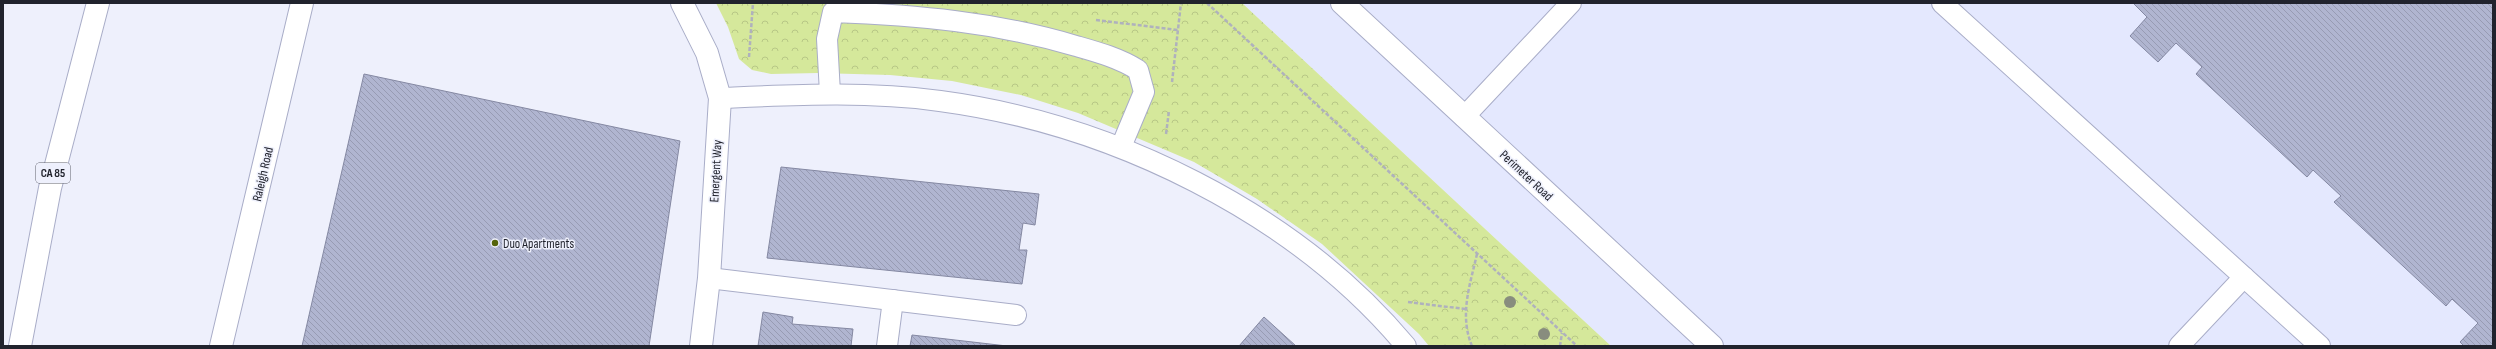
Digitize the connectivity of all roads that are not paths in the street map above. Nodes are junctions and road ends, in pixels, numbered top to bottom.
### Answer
1 (98, 3) edge
2 (302, 3) edge
3 (682, 3) edge
4 (1342, 3) edge
5 (1571, 3) edge
6 (1942, 3) edge
7 (830, 93) junction
8 (720, 98) junction
9 (1464, 117) junction
10 (1121, 147) junction
11 (2244, 277) junction
12 (709, 278) junction
13 (893, 300) junction
14 (1016, 315) dead end
15 (20, 346) edge
16 (221, 346) edge
17 (701, 346) edge
18 (887, 346) edge
19 (1406, 346) edge
20 (1712, 346) edge
21 (2179, 346) edge
22 (2320, 346) edge

1 - 15 main road, CA 85
2 - 16 main road, Raleigh Road
3 - 8 main road, Emergent Way
4 - 9 main road, Perimeter Road
5 - 9 lane
6 - 11 lane
7 - 8 lane
7 - 10 lane
7 - 10 lane
8 - 12 main road, Emergent Way
9 - 20 main road, Perimeter Road
10 - 19 lane
11 - 21 lane
11 - 22 lane
12 - 13 lane
12 - 17 main road, Emergent Way
13 - 14 lane
13 - 18 lane

